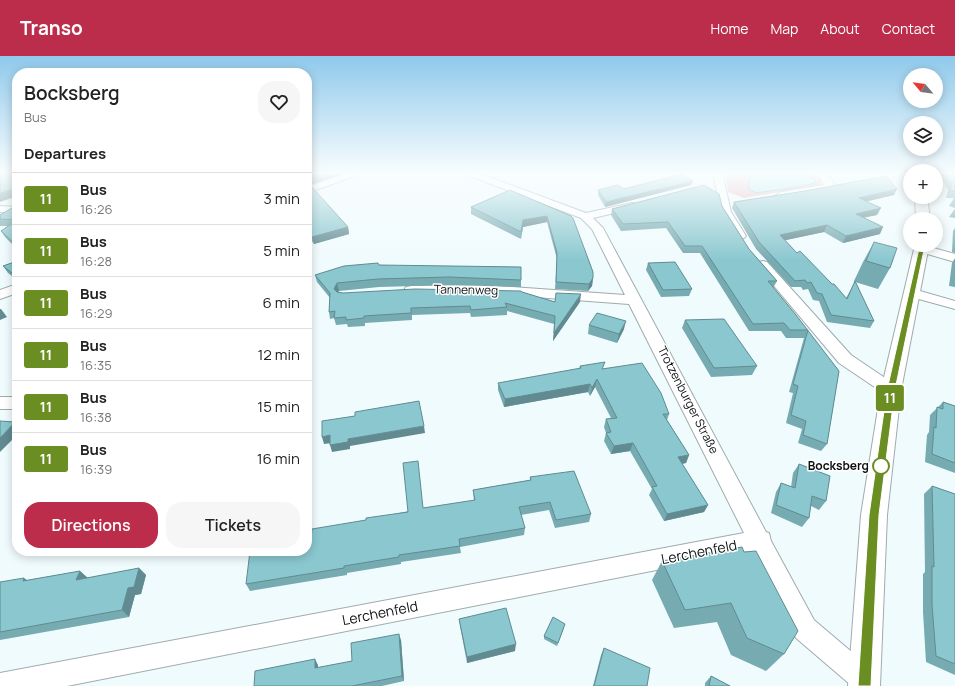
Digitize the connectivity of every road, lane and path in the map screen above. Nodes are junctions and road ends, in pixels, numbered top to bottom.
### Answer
1 (549, 202) edge
2 (727, 202) edge
3 (640, 204) edge
4 (0, 209) edge
5 (12, 210) edge
6 (585, 216) junction
7 (747, 247) edge
8 (921, 252) edge
9 (937, 252) edge
10 (756, 258) edge
11 (955, 258) edge
12 (12, 290) edge
13 (397, 290) edge
14 (913, 293) junction
15 (0, 294) edge
16 (635, 300) junction
17 (955, 305) edge
18 (891, 390) junction
19 (0, 403) edge
20 (12, 403) edge
21 (761, 540) junction
22 (864, 682) edge
23 (0, 686) edge

1 - 6 street, Trotzenburger Straße
2 - 7 street
3 - 6 street
4 - 5 street
6 - 16 street, Trotzenburger Straße
8 - 14 street
9 - 11 street
10 - 18 street
12 - 15 street
13 - 16 street, Tannenweg
14 - 17 street
14 - 18 street
16 - 21 street, Trotzenburger Straße
18 - 22 street
19 - 20 street
21 - 22 street, Trotzenburger Straße
21 - 23 street, Lerchenfeld

